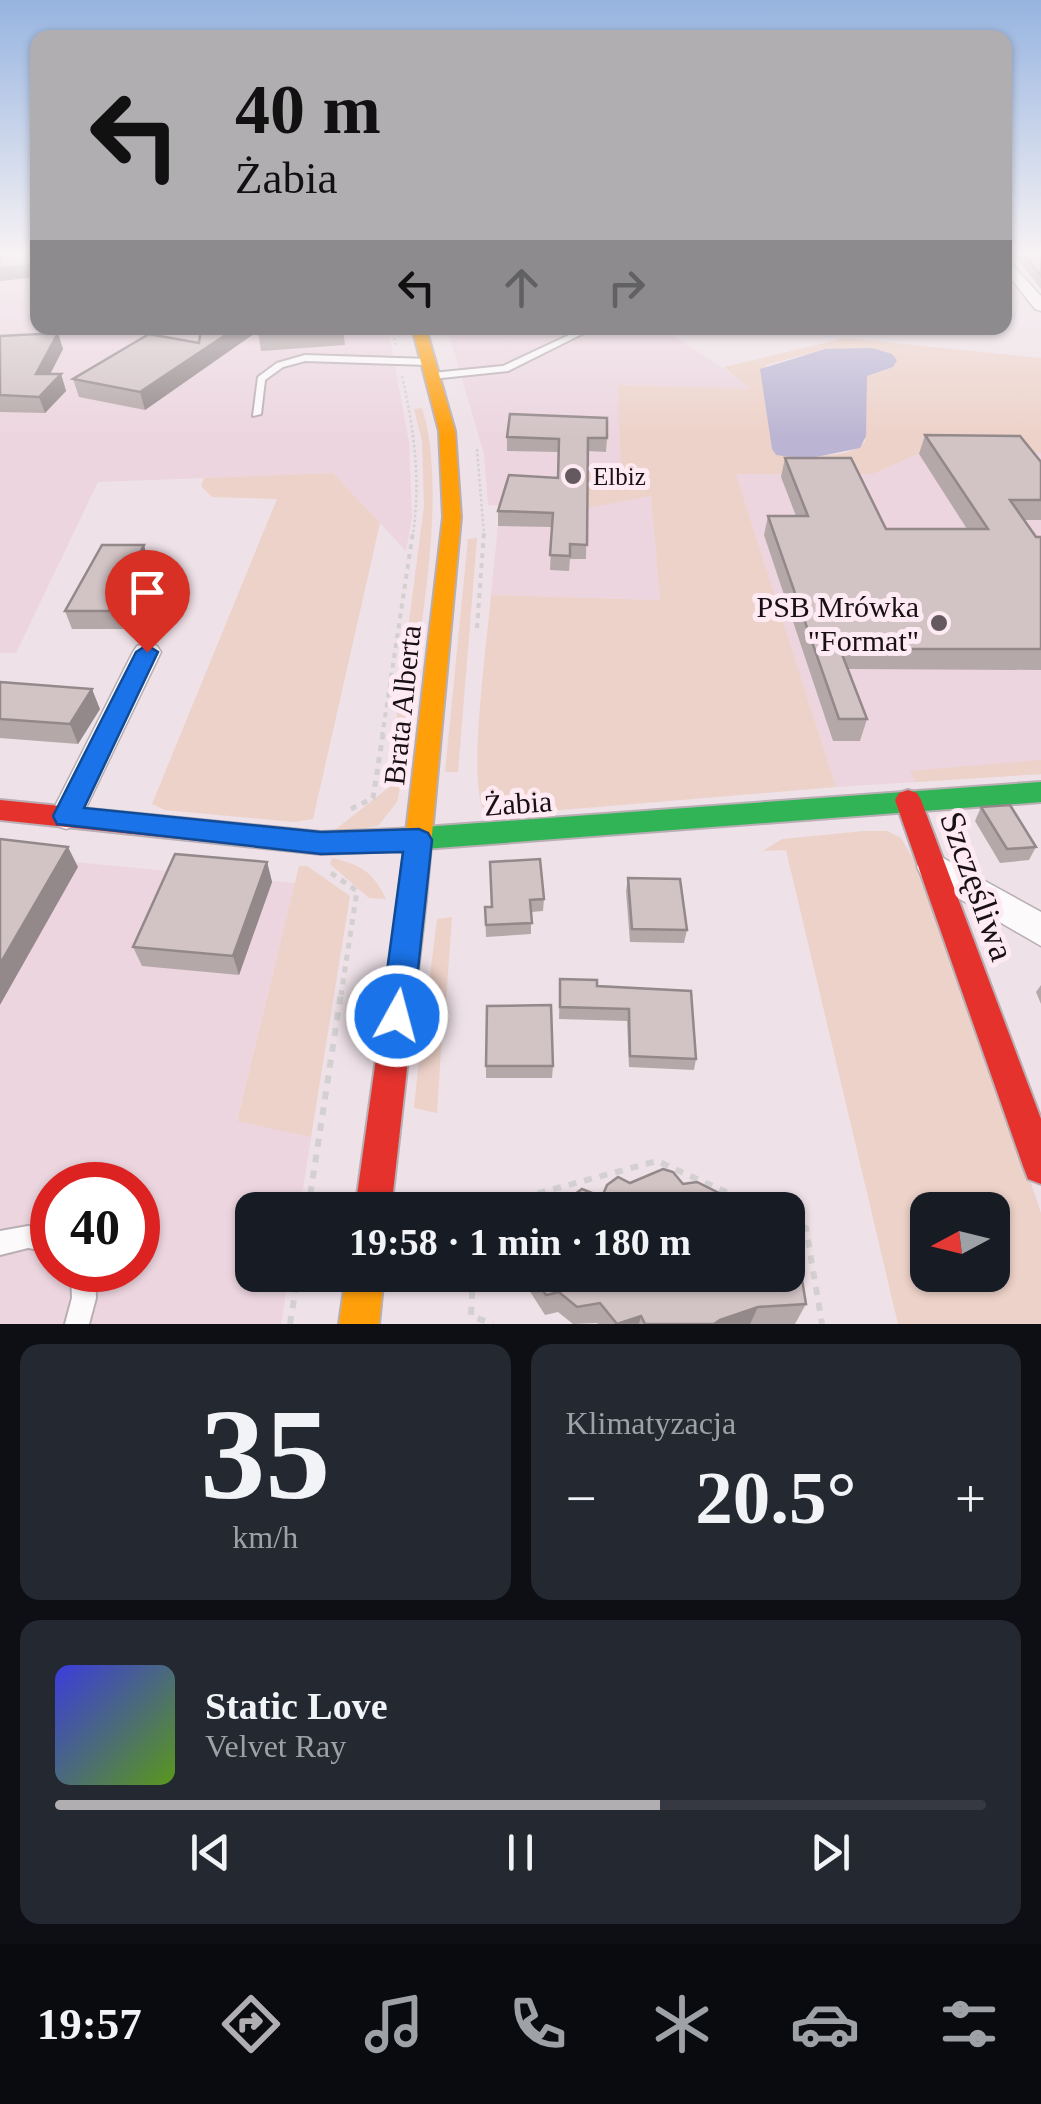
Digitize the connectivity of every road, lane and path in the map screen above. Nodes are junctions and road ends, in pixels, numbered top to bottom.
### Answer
1 (393, 335) edge
2 (421, 335) edge
3 (575, 335) edge
4 (399, 361) junction
5 (430, 369) junction
6 (256, 414) dead end
7 (483, 486) dead end
8 (477, 628) dead end
9 (397, 646) dead end
10 (147, 652) dead end
11 (1041, 792) edge
12 (908, 800) junction
13 (0, 810) edge
14 (66, 816) junction
15 (419, 840) junction
16 (934, 867) junction
17 (1041, 930) edge
18 (343, 983) dead end
19 (1041, 1166) edge
20 (311, 1192) edge
21 (375, 1192) edge
22 (541, 1192) edge
23 (727, 1192) edge
24 (805, 1228) edge
25 (30, 1237) edge
26 (0, 1243) edge
27 (84, 1292) edge
28 (295, 1292) edge
29 (363, 1292) edge
30 (472, 1292) edge
31 (77, 1324) edge
32 (290, 1324) edge
33 (359, 1324) edge
34 (493, 1324) edge
35 (822, 1324) edge

1 - 4 path
2 - 5 street, Brata Alberta
3 - 5 lane
4 - 5 lane
4 - 6 lane
4 - 9 path
5 - 15 street, Brata Alberta
7 - 8 path
10 - 14 street
11 - 12 street, Żabia
12 - 15 street, Żabia
12 - 16 street, Szczęśliwa
13 - 14 street, Żabia
14 - 15 street, Żabia
15 - 21 street, Brata Alberta
16 - 17 street
16 - 19 street, Szczęśliwa
18 - 20 path
22 - 23 path
24 - 35 path
25 - 26 lane
27 - 31 lane
28 - 32 path
29 - 33 street
30 - 34 path

